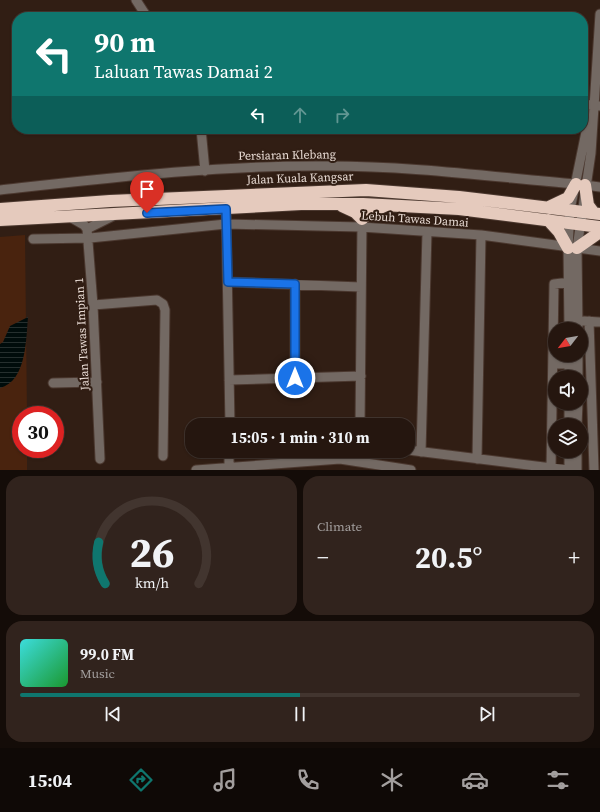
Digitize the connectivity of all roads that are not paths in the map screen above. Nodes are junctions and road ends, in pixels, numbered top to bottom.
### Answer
1 (136, 0) edge
2 (143, 12) edge
3 (600, 14) edge
4 (595, 108) edge
5 (201, 134) edge
6 (204, 171) junction
7 (580, 185) junction
8 (600, 187) edge
9 (0, 190) edge
10 (336, 190) junction
11 (387, 191) junction
12 (337, 204) junction
13 (363, 204) junction
14 (387, 205) junction
15 (548, 207) junction
16 (0, 209) edge
17 (226, 209) junction
18 (576, 210) junction
19 (597, 213) edge
20 (115, 215) junction
21 (70, 217) junction
22 (0, 220) edge
23 (548, 220) junction
24 (362, 223) junction
25 (574, 223) junction
26 (226, 224) junction
27 (600, 227) edge
28 (427, 232) junction
29 (600, 232) edge
30 (88, 233) junction
31 (481, 235) junction
32 (33, 240) dead end
33 (572, 248) junction
34 (600, 251) edge
35 (228, 282) junction
36 (570, 282) junction
37 (295, 284) junction
38 (361, 287) junction
39 (93, 305) junction
40 (589, 321) joint
41 (570, 322) edge
42 (578, 322) edge
43 (600, 322) edge
44 (563, 362) edge
45 (552, 364) junction
46 (361, 376) junction
47 (295, 378) junction
48 (229, 380) junction
49 (97, 382) junction
50 (53, 383) dead end
51 (230, 418) edge
52 (360, 418) edge
53 (415, 451) edge
54 (421, 452) junction
55 (163, 456) dead end
56 (229, 458) edge
57 (569, 458) edge
58 (577, 458) edge
59 (100, 459) dead end
60 (477, 459) junction
61 (229, 466) junction
62 (273, 467) edge
63 (551, 468) junction
64 (196, 470) edge
65 (411, 470) edge
66 (569, 470) edge
67 (577, 470) edge
68 (594, 470) edge

1 - 2 street
3 - 4 street
4 - 7 street
5 - 6 street
6 - 7 street, Persiaran Klebang
6 - 9 street, Persiaran Klebang
7 - 8 street, Persiaran Klebang
7 - 15 highway
7 - 18 street
7 - 19 highway
10 - 11 highway, Jalan Kuala Kangsar
10 - 13 highway
10 - 16 highway, Jalan Kuala Kangsar
11 - 13 highway
11 - 15 highway, Jalan Kuala Kangsar
12 - 13 highway
12 - 17 highway
12 - 24 highway
13 - 14 highway
13 - 24 street
14 - 23 highway
14 - 24 highway
15 - 18 highway, Jalan Kuala Kangsar
17 - 20 highway
17 - 26 street
18 - 19 highway, Jalan Kuala Kangsar
18 - 25 street
20 - 21 highway
20 - 30 street
21 - 22 highway
21 - 30 street
23 - 25 highway
23 - 33 highway
24 - 26 street, Lebuh Tawas Damai
24 - 28 street, Lebuh Tawas Damai
24 - 38 street
25 - 27 highway
25 - 33 street
26 - 30 street, Lebuh Tawas Damai
26 - 35 street
28 - 31 street, Lebuh Tawas Damai
28 - 54 street
29 - 33 highway
30 - 32 street, Lebuh Tawas Damai
30 - 39 street, Jalan Tawas Impian 1
31 - 33 street, Lebuh Tawas Damai
31 - 60 street
33 - 34 street, Lebuh Tawas Damai
33 - 36 street
33 - 42 street
35 - 37 street
35 - 48 street
36 - 41 street
36 - 45 street
37 - 38 street
37 - 47 street
38 - 46 street
39 - 49 street, Jalan Tawas Impian 1
39 - 55 street
40 - 43 street
40 - 68 street
44 - 45 street
45 - 63 street
46 - 47 street
46 - 52 street
47 - 48 street
48 - 51 street
49 - 50 street
49 - 59 street, Jalan Tawas Impian 1
53 - 54 street
54 - 60 street
56 - 61 street
57 - 66 street
58 - 67 street
60 - 63 street
61 - 62 street
61 - 64 street
62 - 65 street
63 - 66 street

